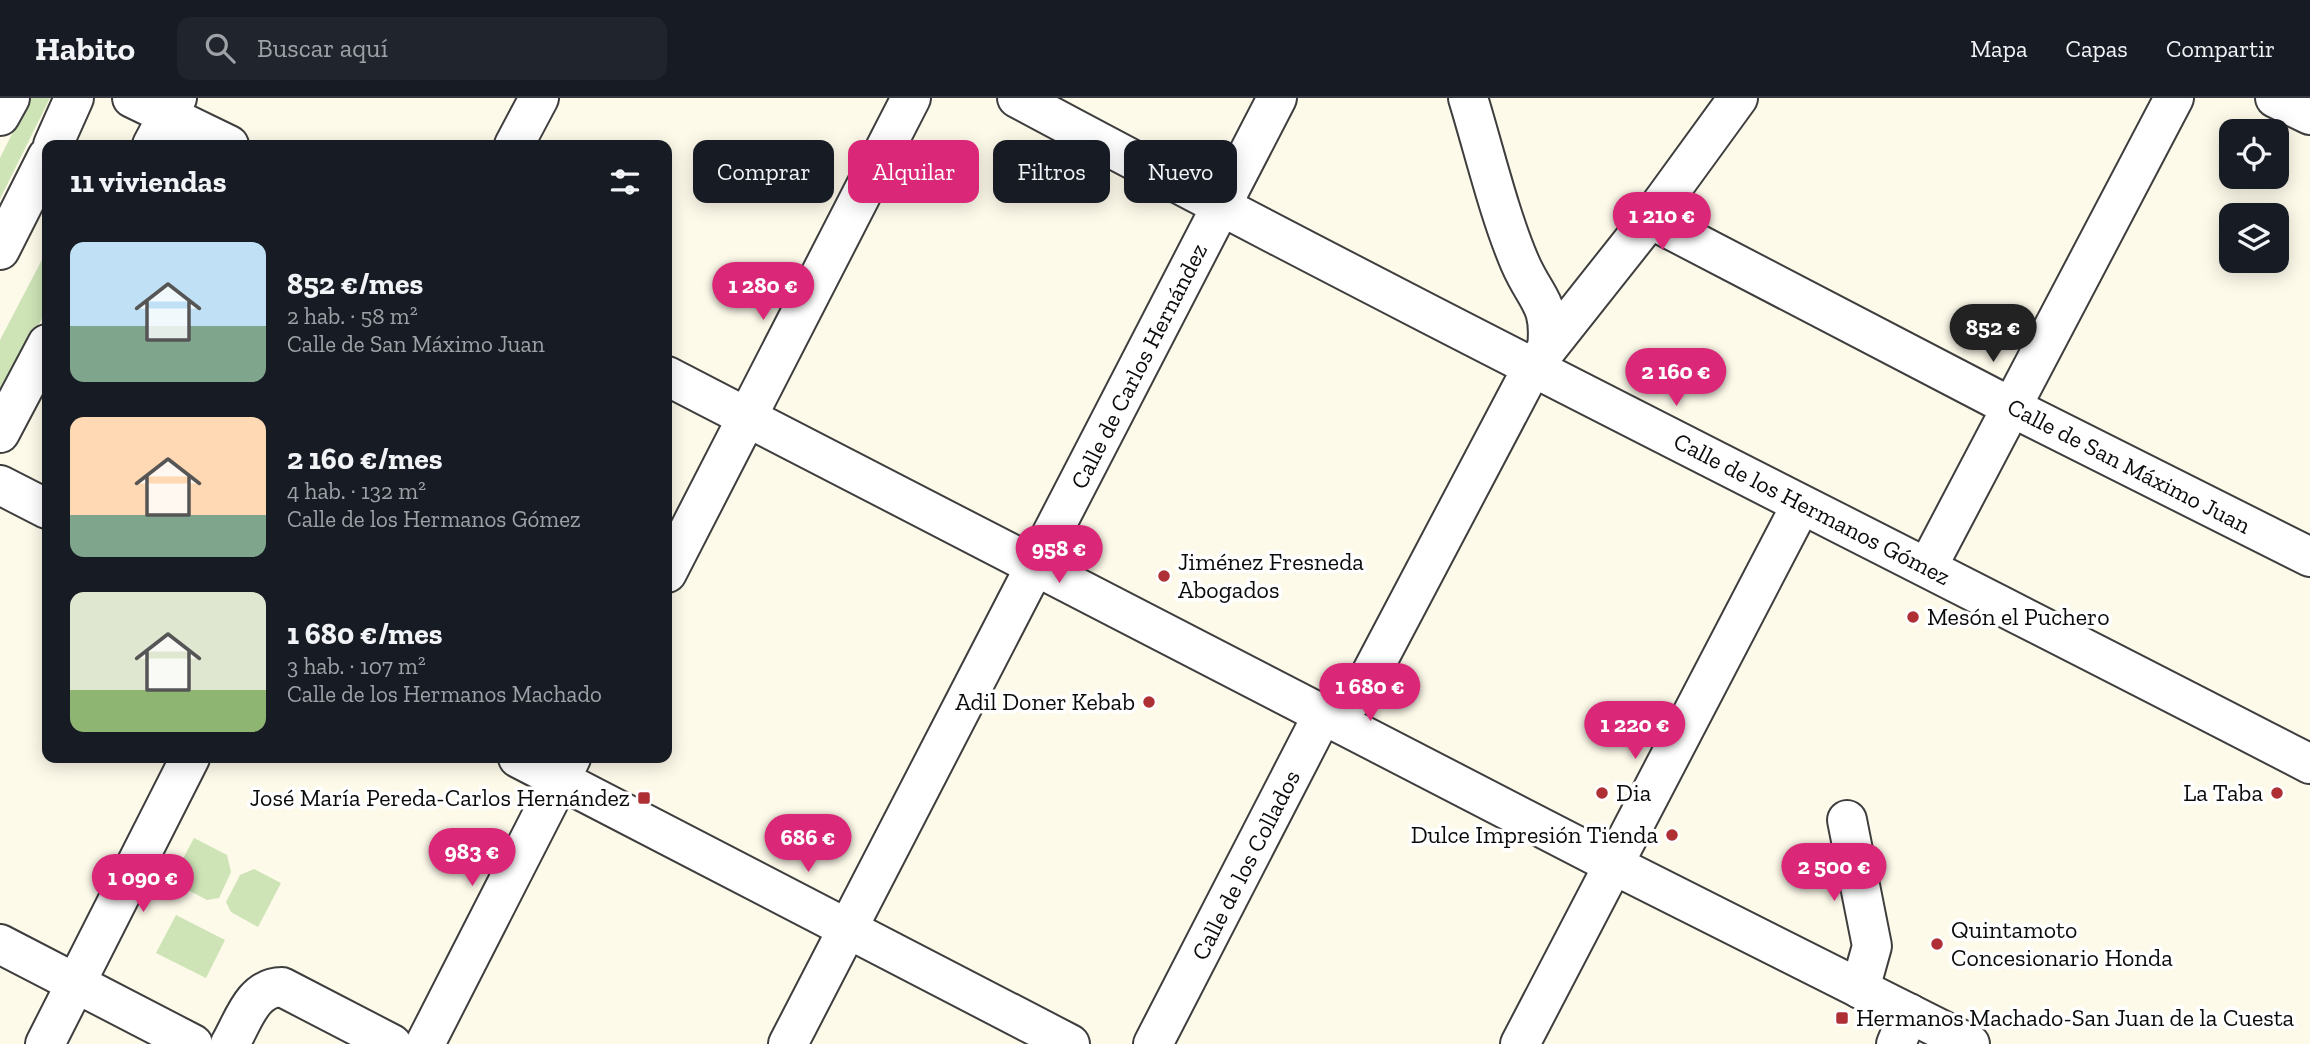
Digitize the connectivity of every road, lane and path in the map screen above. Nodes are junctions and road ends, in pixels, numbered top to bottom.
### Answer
1 (10, 98) edge
2 (75, 98) edge
3 (132, 98) edge
4 (539, 98) edge
5 (911, 98) edge
6 (1017, 98) edge
7 (1277, 98) edge
8 (1468, 98) edge
9 (2174, 98) edge
10 (2276, 98) edge
11 (1736, 99) edge
12 (2310, 115) edge
13 (0, 116) edge
14 (166, 119) edge
15 (55, 140) edge
16 (217, 140) edge
17 (517, 140) edge
18 (42, 166) edge
19 (1221, 207) junction
20 (1650, 219) junction
21 (0, 250) edge
22 (42, 353) edge
23 (1540, 358) junction
24 (672, 379) edge
25 (2011, 407) junction
26 (748, 419) junction
27 (0, 433) edge
28 (0, 485) edge
29 (1801, 505) junction
30 (42, 506) edge
31 (2310, 557) edge
32 (672, 563) edge
33 (1035, 565) junction
34 (1928, 566) junction
35 (1323, 714) junction
36 (188, 763) edge
37 (540, 763) edge
38 (2310, 764) edge
39 (566, 769) edge
40 (1847, 820) dead end
41 (1614, 864) junction
42 (849, 929) junction
43 (0, 944) edge
44 (76, 986) junction
45 (1860, 989) junction
46 (1916, 1031) edge
47 (45, 1044) edge
48 (193, 1044) edge
49 (230, 1044) edge
50 (392, 1044) edge
51 (425, 1044) edge
52 (788, 1044) edge
53 (1070, 1044) edge
54 (1153, 1044) edge
55 (1520, 1044) edge
56 (1970, 1044) edge

1 - 13 street
2 - 15 street
3 - 14 street
4 - 17 street
5 - 26 street
6 - 19 street, Calle de los Hermanos Gómez
7 - 19 street, Calle de Carlos Hernández
8 - 23 street
9 - 25 street
10 - 12 street
11 - 20 street
14 - 16 street
18 - 21 street
19 - 23 street, Calle de los Hermanos Gómez
19 - 33 street, Calle de Carlos Hernández
20 - 23 street
20 - 25 street, Calle de San Máximo Juan
22 - 27 street
23 - 29 street, Calle de los Hermanos Gómez
23 - 35 street
24 - 26 street
25 - 31 street, Calle de San Máximo Juan
25 - 34 street
26 - 32 street
26 - 33 street
28 - 30 street
29 - 34 street, Calle de los Hermanos Gómez
29 - 41 street
33 - 35 street
33 - 42 street, Calle de Carlos Hernández
34 - 38 street, Calle de los Hermanos Gómez
35 - 41 street
35 - 54 street, Calle de los Collados
36 - 44 street
37 - 39 street
39 - 42 street
39 - 51 street
40 - 45 street
41 - 45 street
41 - 55 street
42 - 52 street, Calle de Carlos Hernández
42 - 53 street
43 - 44 street
44 - 47 street
44 - 48 street
45 - 46 street
46 - 56 street
49 - 50 street

